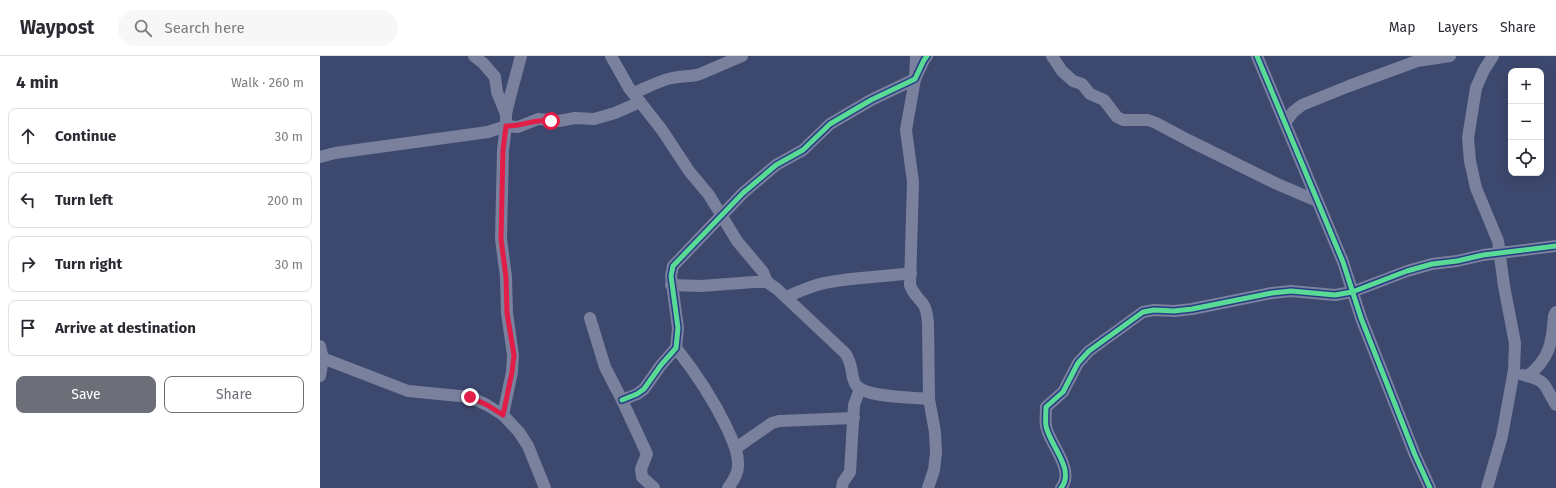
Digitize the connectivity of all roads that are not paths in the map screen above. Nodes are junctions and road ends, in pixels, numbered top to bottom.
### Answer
1 (474, 56) edge
2 (521, 56) edge
3 (611, 56) edge
4 (742, 56) edge
5 (916, 56) edge
6 (927, 56) edge
7 (1052, 56) edge
8 (1257, 56) edge
9 (1450, 56) edge
10 (1493, 56) edge
11 (915, 79) junction
12 (637, 97) junction
13 (506, 114) junction
14 (1285, 123) junction
15 (506, 126) junction
16 (320, 157) edge
17 (1317, 201) junction
18 (722, 215) junction
19 (1556, 246) edge
20 (1500, 253) junction
21 (911, 273) junction
22 (767, 282) junction
23 (671, 285) junction
24 (1352, 292) junction
25 (786, 296) junction
26 (1556, 312) edge
27 (590, 318) dead end
28 (320, 346) edge
29 (676, 348) junction
30 (321, 358) edge
31 (1513, 373) junction
32 (320, 376) edge
33 (1528, 376) junction
34 (860, 389) junction
35 (929, 399) junction
36 (622, 400) junction
37 (1556, 405) edge
38 (503, 415) junction
39 (854, 418) junction
40 (736, 448) junction
41 (545, 488) edge
42 (654, 488) edge
43 (728, 488) edge
44 (842, 488) edge
45 (928, 488) edge
46 (1061, 488) edge
47 (1430, 488) edge
48 (1487, 488) edge

1 - 13 street
2 - 13 street
3 - 12 street
4 - 12 street
5 - 11 street
6 - 11 street
7 - 17 street
8 - 14 street
9 - 14 street
10 - 20 street
11 - 18 street
11 - 21 street
12 - 15 street
12 - 18 street
13 - 15 street
14 - 17 street
15 - 16 street
15 - 38 street
17 - 24 street
18 - 22 street
18 - 23 street
19 - 20 street
20 - 24 street
20 - 31 street
21 - 25 street
21 - 35 street
22 - 23 street
22 - 25 street
23 - 29 street
24 - 46 street
24 - 47 street
25 - 34 street
26 - 33 street
27 - 36 street
28 - 30 street
29 - 36 street
29 - 40 street
30 - 32 street
30 - 38 street
31 - 33 street
31 - 48 street
33 - 37 street
34 - 35 street
34 - 39 street
35 - 45 street
36 - 42 street
38 - 41 street
39 - 40 street
39 - 44 street
40 - 43 street

